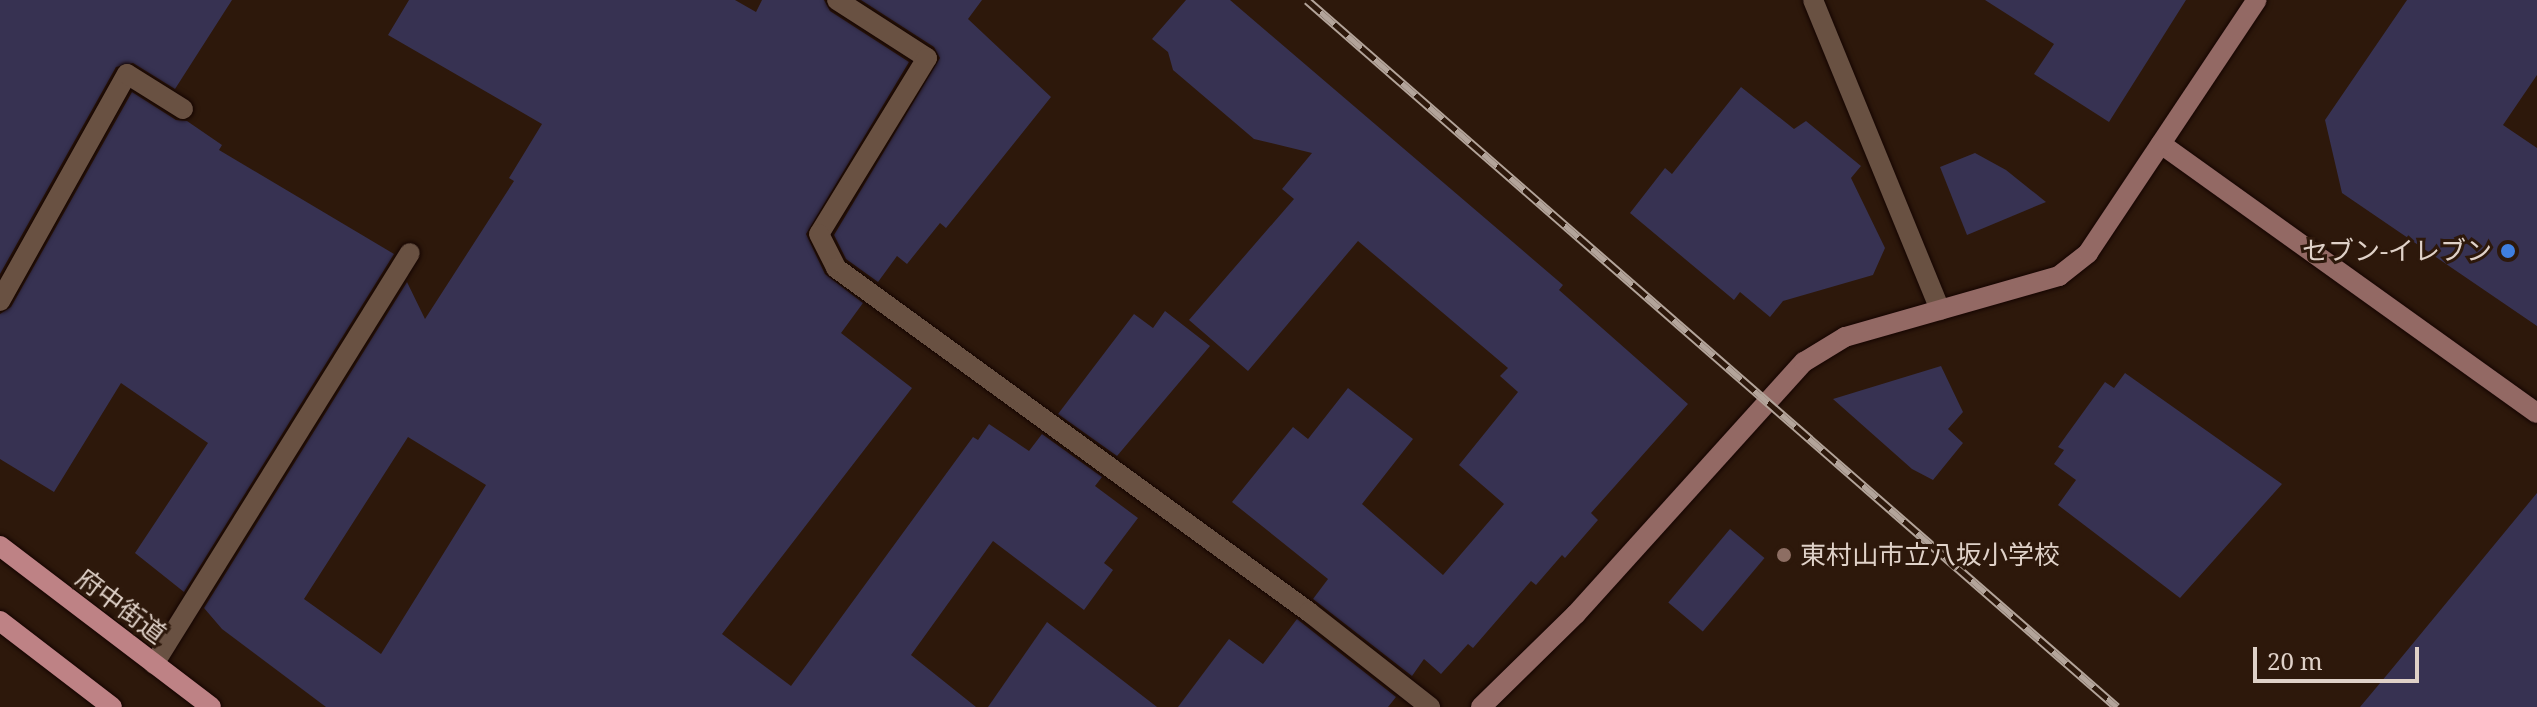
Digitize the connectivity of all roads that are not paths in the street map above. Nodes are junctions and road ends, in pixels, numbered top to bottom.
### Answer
1 (837, 0) edge
2 (1813, 0) edge
3 (2257, 0) edge
4 (183, 109) dead end
5 (2161, 144) junction
6 (410, 253) dead end
7 (0, 301) edge
8 (1940, 310) junction
9 (2537, 413) edge
10 (0, 546) edge
11 (0, 621) edge
12 (154, 664) junction
13 (112, 707) edge
14 (211, 707) edge
15 (1430, 707) edge
16 (1481, 707) edge

1 - 15 street
2 - 8 street
3 - 5 street
4 - 7 street
5 - 8 street
5 - 9 street
6 - 12 street
8 - 16 street
10 - 12 main road, 府中街道
11 - 13 main road
12 - 14 main road, 府中街道

